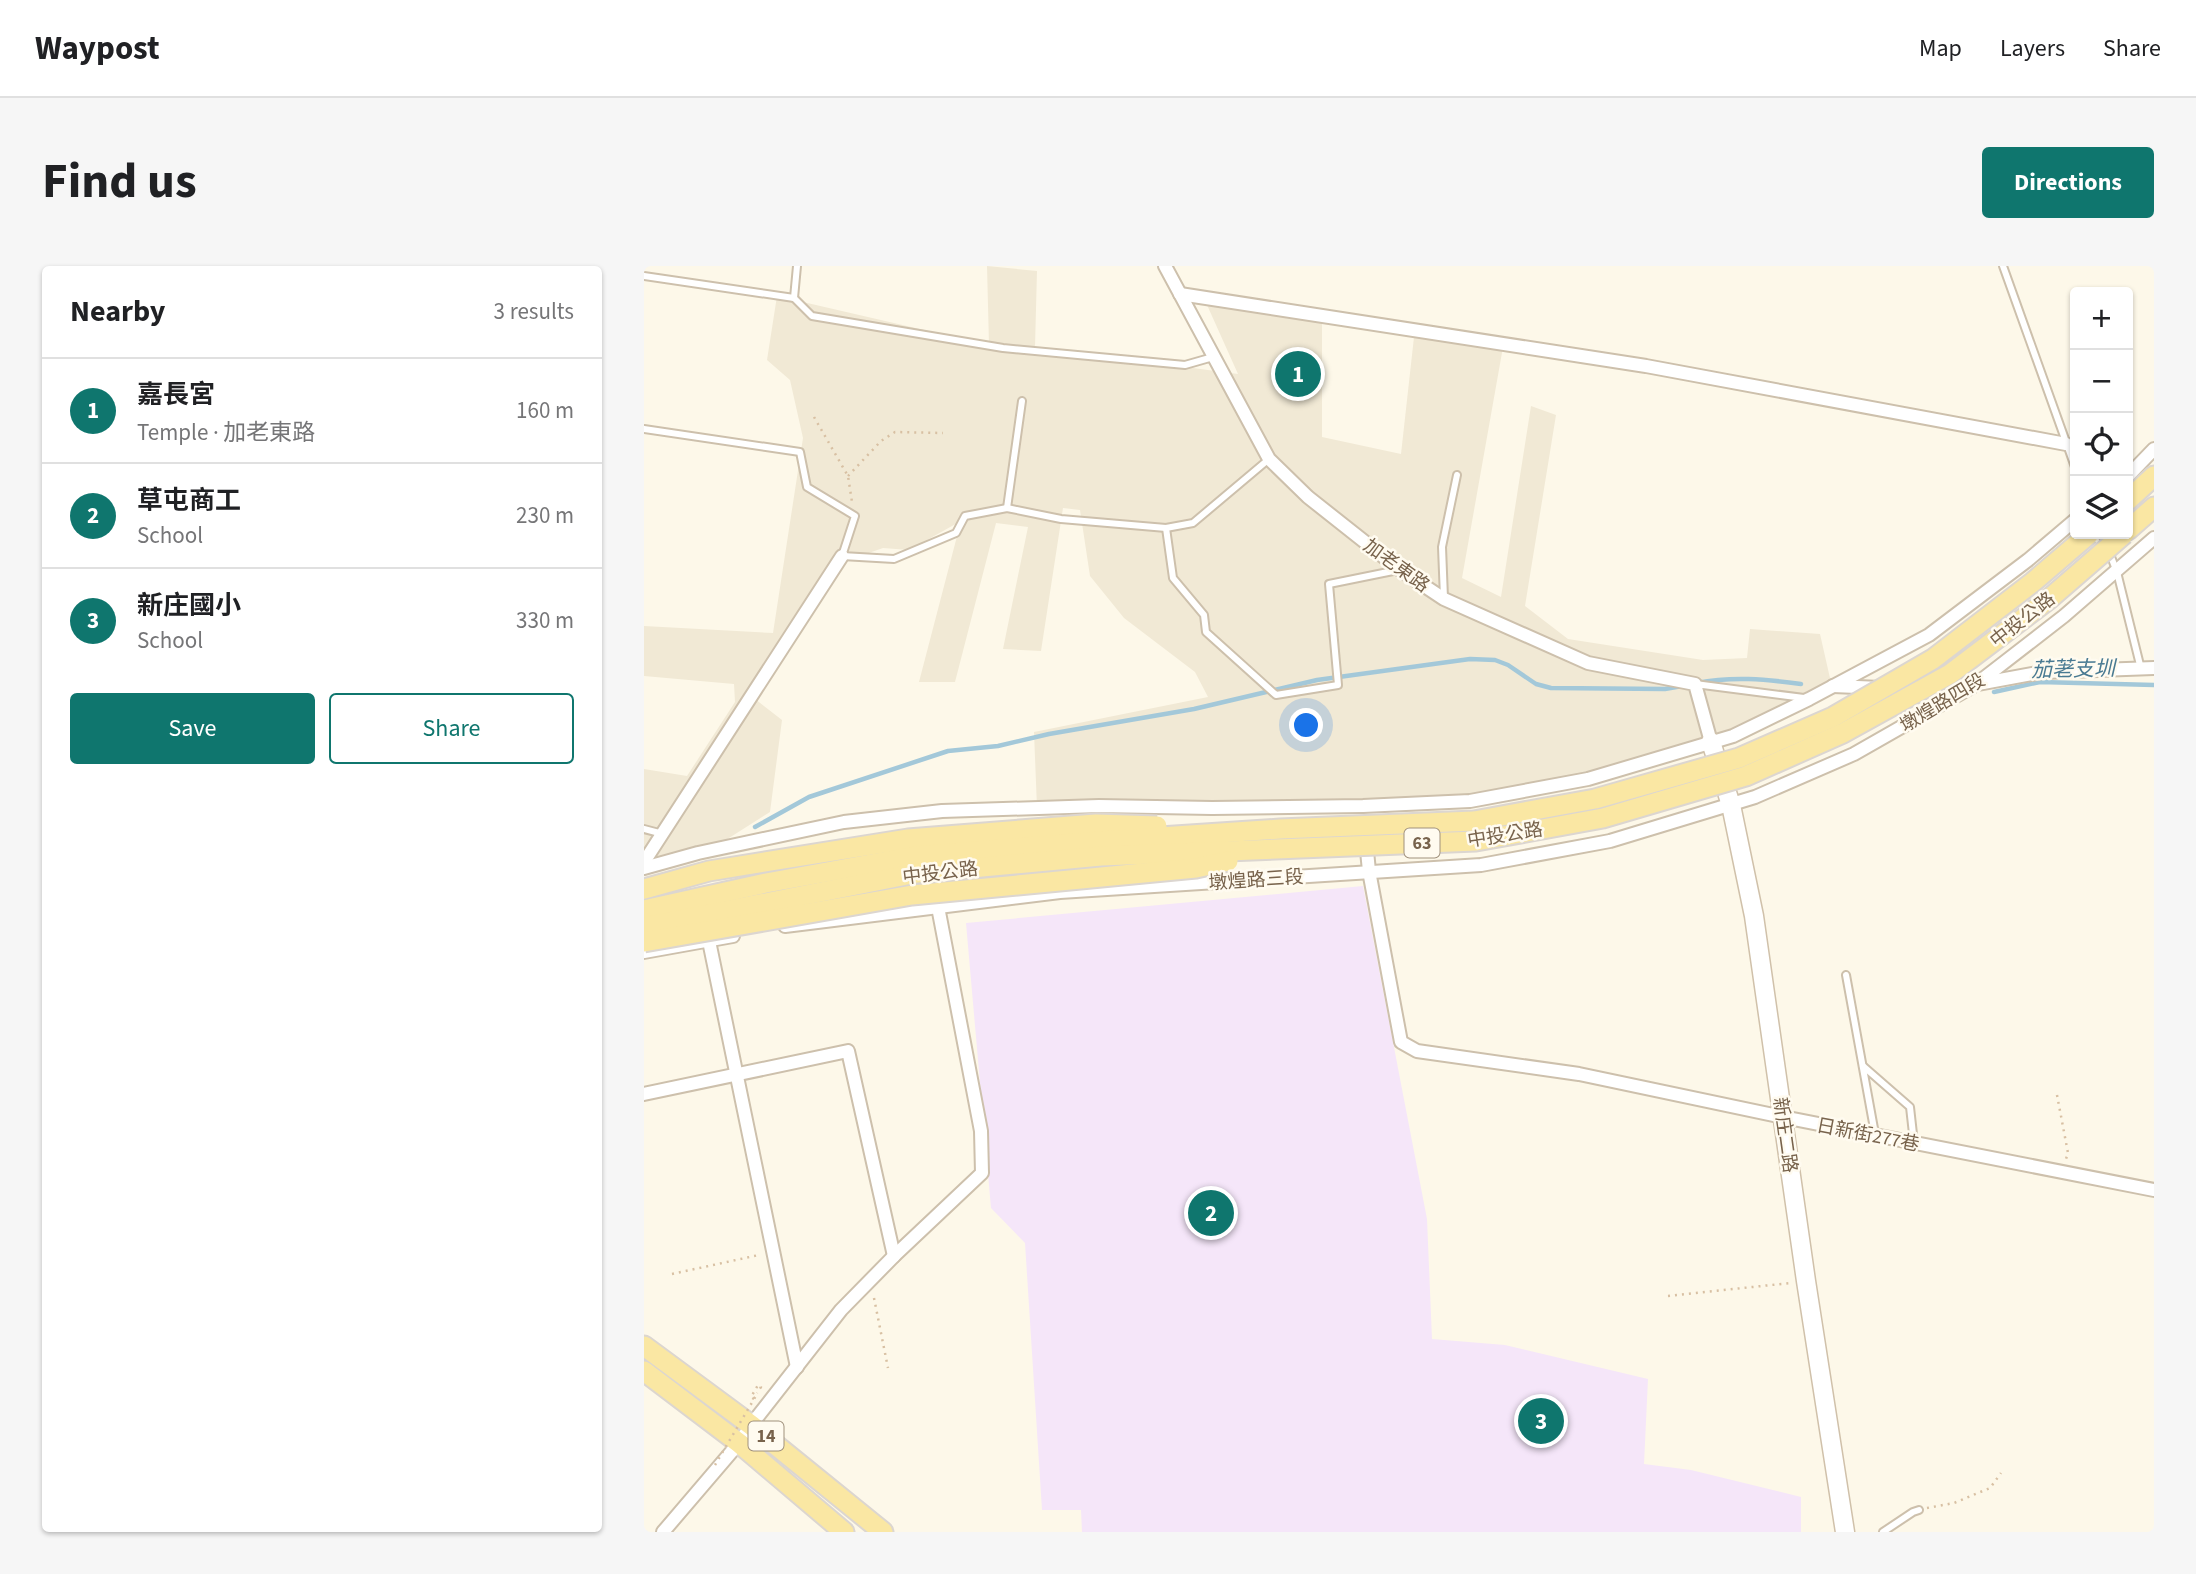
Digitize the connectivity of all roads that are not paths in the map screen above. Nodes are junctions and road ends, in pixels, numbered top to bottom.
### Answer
1 (797, 266) edge
2 (1165, 266) edge
3 (2003, 266) edge
4 (644, 276) edge
5 (1180, 294) junction
6 (794, 298) junction
7 (1214, 357) junction
8 (1022, 401) dead end
9 (644, 429) edge
10 (2066, 444) junction
11 (2154, 449) edge
12 (2070, 454) edge
13 (1269, 459) junction
14 (2133, 471) edge
15 (1457, 475) dead end
16 (2154, 476) edge
17 (2133, 495) edge
18 (2154, 507) edge
19 (1007, 508) junction
20 (2070, 524) edge
21 (2133, 526) edge
22 (1166, 528) junction
23 (2154, 538) edge
24 (2083, 539) edge
25 (2104, 539) edge
26 (2118, 539) edge
27 (842, 555) junction
28 (1399, 569) junction
29 (2116, 572) junction
30 (1444, 599) junction
31 (2148, 668) edge
32 (1695, 684) junction
33 (1975, 685) junction
34 (1832, 686) junction
35 (1809, 699) junction
36 (1711, 742) junction
37 (1854, 754) joint
38 (1731, 805) junction
39 (1363, 806) junction
40 (1053, 807) junction
41 (644, 829) edge
42 (1280, 829) junction
43 (663, 834) junction
44 (1287, 850) junction
45 (644, 862) edge
46 (644, 868) edge
47 (1369, 871) junction
48 (644, 889) edge
49 (1060, 892) junction
50 (939, 907) junction
51 (644, 910) edge
52 (644, 927) edge
53 (709, 941) junction
54 (644, 942) edge
55 (644, 952) edge
56 (1846, 975) dead end
57 (1863, 1066) junction
58 (736, 1076) junction
59 (644, 1094) edge
60 (1783, 1117) junction
61 (1875, 1136) junction
62 (1914, 1143) junction
63 (2154, 1190) edge
64 (894, 1256) junction
65 (644, 1346) edge
66 (797, 1367) junction
67 (644, 1371) edge
68 (751, 1424) junction
69 (739, 1443) junction
70 (1919, 1510) road end
71 (663, 1532) edge
72 (844, 1532) edge
73 (883, 1532) edge
74 (1845, 1532) edge
75 (1883, 1532) edge

1 - 6 lane
2 - 5 street, 加老東路
3 - 10 lane
4 - 6 lane
5 - 7 street, 加老東路
5 - 10 street
6 - 7 lane
7 - 13 street, 加老東路
8 - 19 lane
9 - 27 lane
10 - 12 lane
11 - 14 street
13 - 22 lane
13 - 28 street, 加老東路
15 - 30 lane
16 - 17 main road
18 - 21 main road, 中投公路 / 63
19 - 22 lane
19 - 27 lane
20 - 34 street
22 - 28 lane
23 - 29 street, 墩煌路四段
24 - 42 main road, 中投公路 / 63, bridge
25 - 29 lane
26 - 44 main road, 中投公路 / 63, bridge
27 - 43 street
28 - 30 street, 加老東路
29 - 31 lane
29 - 33 street, 墩煌路四段
30 - 32 street, 加老東路
31 - 33 street
32 - 35 lane
32 - 36 street
33 - 34 street
33 - 37 street, 墩煌路四段
34 - 35 street
35 - 36 street
36 - 38 street, 新庄二路
36 - 39 street
37 - 38 street, 墩煌路三段
38 - 47 street, 墩煌路三段
38 - 60 street, 新庄二路
39 - 40 street
39 - 47 street
40 - 46 street
40 - 49 street
41 - 43 lane
42 - 48 main road, bridge
42 - 51 main road, 中投公路 / 63, bridge
43 - 45 street
44 - 52 main road, 中投公路 / 63, bridge
44 - 54 main road, bridge
47 - 49 street, 墩煌路三段
47 - 60 street, 日新街277巷
49 - 50 street, 墩煌路三段
50 - 53 street, 墩煌路三段
50 - 64 street
53 - 55 street, 墩煌路三段
53 - 58 street
56 - 57 lane
57 - 61 lane
57 - 62 lane
58 - 59 street
58 - 64 street
58 - 66 street
60 - 61 street, 日新街277巷
60 - 74 street, 新庄二路
61 - 62 street, 日新街277巷
62 - 63 street, 日新街277巷
64 - 66 street
65 - 68 main road, 14
66 - 68 street
67 - 69 main road, 14
68 - 69 street
68 - 73 main road, 14
69 - 71 street
69 - 72 main road, 14
70 - 75 lane

